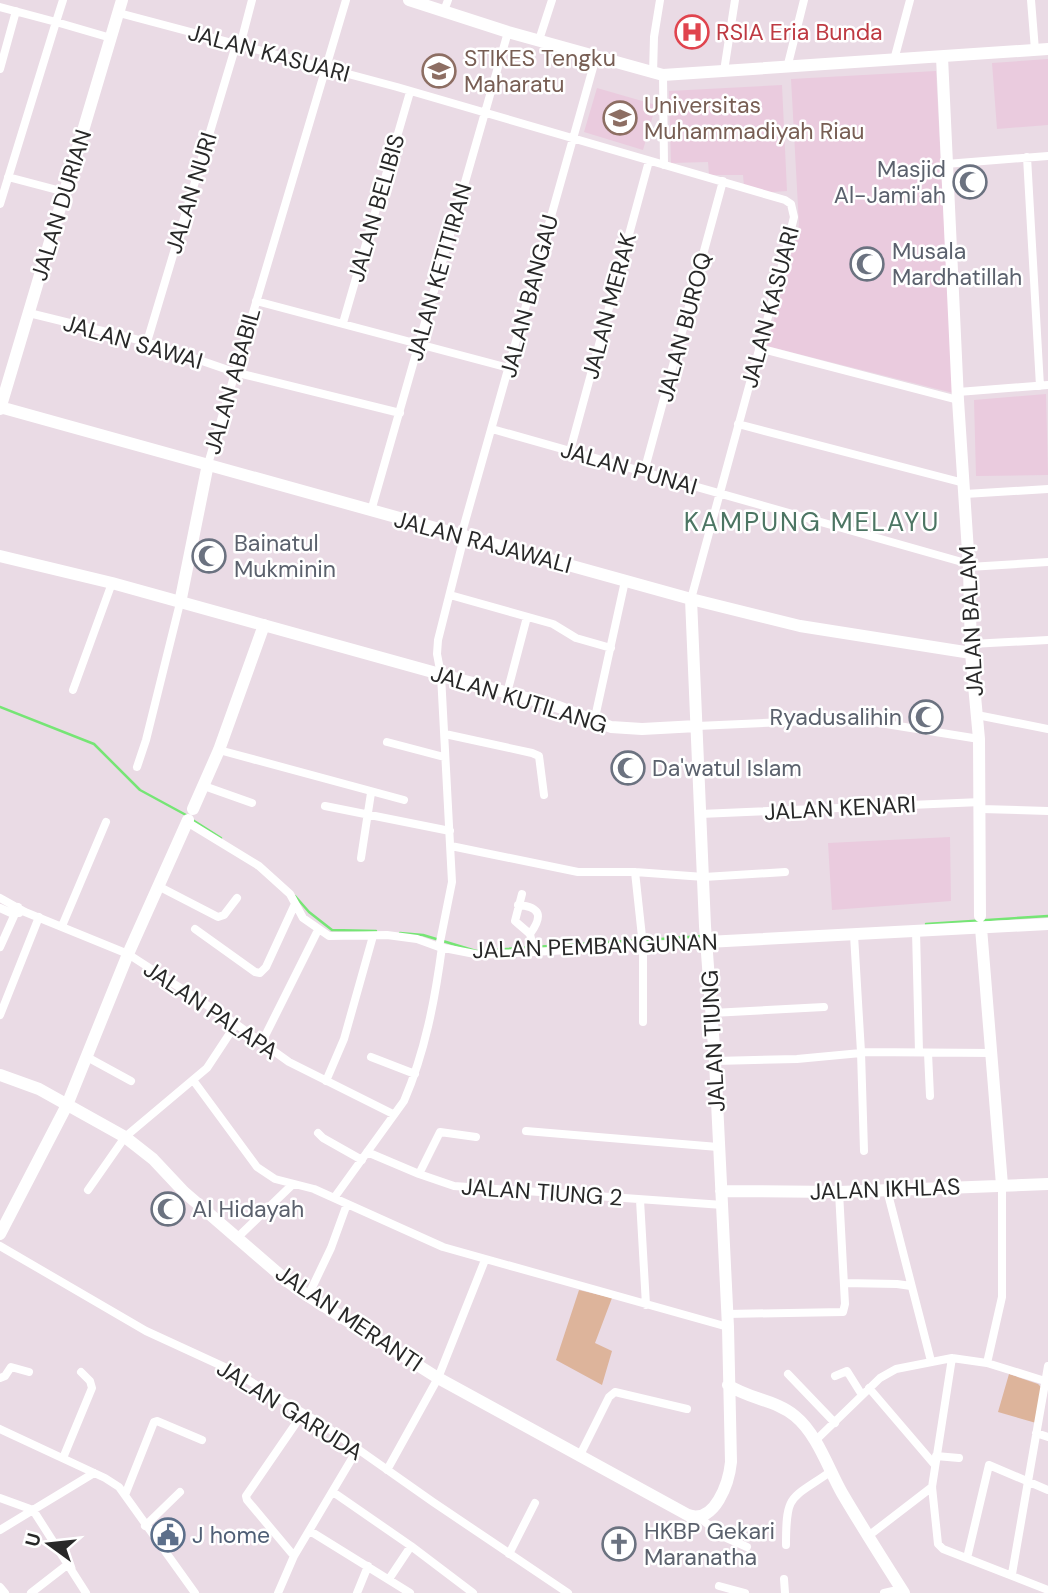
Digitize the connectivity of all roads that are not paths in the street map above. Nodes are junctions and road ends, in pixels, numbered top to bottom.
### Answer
1 (63, 0) edge
2 (252, 0) edge
3 (346, 0) edge
4 (409, 0) edge
5 (552, 0) edge
6 (660, 0) edge
7 (735, 0) edge
8 (804, 0) edge
9 (910, 0) edge
10 (1031, 0) edge
11 (0, 6) edge
12 (121, 6) edge
13 (446, 6) edge
14 (16, 11) junction
15 (56, 22) junction
16 (508, 32) junction
17 (111, 38) junction
18 (539, 40) junction
19 (238, 45) junction
20 (3, 49) edge
21 (1042, 50) edge
22 (596, 57) junction
23 (942, 57) junction
24 (894, 60) junction
25 (326, 68) junction
26 (787, 68) junction
27 (0, 69) edge
28 (724, 71) junction
29 (658, 74) junction
30 (410, 92) junction
31 (484, 112) junction
32 (573, 137) junction
33 (1048, 156) edge
34 (1027, 157) junction
35 (649, 161) junction
36 (947, 164) junction
37 (664, 165) junction
38 (8, 177) junction
39 (723, 181) junction
40 (65, 192) junction
41 (2, 194) edge
42 (0, 204) edge
43 (256, 300) junction
44 (29, 313) junction
45 (343, 323) junction
46 (147, 342) junction
47 (419, 344) junction
48 (759, 348) junction
49 (509, 369) junction
50 (234, 372) junction
51 (1044, 385) edge
52 (958, 396) junction
53 (0, 408) edge
54 (400, 413) junction
55 (738, 424) junction
56 (492, 429) junction
57 (570, 451) junction
58 (208, 464) junction
59 (644, 472) junction
60 (964, 488) junction
61 (1048, 489) edge
62 (720, 494) junction
63 (371, 512) junction
64 (462, 536) junction
65 (0, 556) edge
66 (1048, 562) edge
67 (969, 566) junction
68 (625, 581) junction
69 (112, 583) junction
70 (450, 595) junction
71 (691, 599) junction
72 (180, 603) junction
73 (527, 617) junction
74 (264, 625) junction
75 (1048, 640) edge
76 (611, 648) junction
77 (971, 649) junction
78 (441, 675) junction
79 (73, 690) dead end
80 (507, 693) junction
81 (977, 715) junction
82 (594, 722) junction
83 (697, 726) junction
84 (1048, 729) edge
85 (445, 734) junction
86 (979, 739) junction
87 (387, 742) dead end
88 (219, 750) junction
89 (444, 757) junction
90 (137, 766) dead end
91 (204, 786) junction
92 (371, 793) junction
93 (544, 795) dead end
94 (404, 800) dead end
95 (253, 803) dead end
96 (325, 806) dead end
97 (981, 806) junction
98 (1048, 811) edge
99 (700, 814) junction
100 (368, 815) junction
101 (189, 817) junction
102 (106, 822) dead end
103 (450, 831) junction
104 (452, 846) junction
105 (361, 858) dead end
106 (635, 872) junction
107 (785, 872) dead end
108 (704, 877) junction
109 (158, 886) junction
110 (522, 894) dead end
111 (0, 898) edge
112 (237, 898) dead end
113 (295, 904) junction
114 (518, 905) junction
115 (0, 908) edge
116 (19, 911) junction
117 (38, 917) junction
118 (981, 923) junction
119 (1048, 924) edge
120 (62, 926) junction
121 (195, 929) dead end
122 (318, 930) junction
123 (915, 932) junction
124 (706, 935) junction
125 (854, 935) junction
126 (373, 936) junction
127 (642, 940) junction
128 (532, 944) junction
129 (440, 945) junction
130 (0, 947) edge
131 (128, 954) junction
132 (824, 1007) dead end
133 (712, 1013) junction
134 (0, 1016) edge
135 (643, 1022) dead end
136 (236, 1024) junction
137 (261, 1044) junction
138 (861, 1052) junction
139 (924, 1053) junction
140 (992, 1054) junction
141 (87, 1057) junction
142 (371, 1057) dead end
143 (715, 1061) junction
144 (415, 1074) junction
145 (0, 1075) edge
146 (192, 1080) junction
147 (131, 1081) dead end
148 (326, 1081) junction
149 (930, 1096) dead end
150 (67, 1105) junction
151 (393, 1114) junction
152 (526, 1131) dead end
153 (318, 1133) dead end
154 (125, 1137) junction
155 (476, 1137) dead end
156 (718, 1147) junction
157 (864, 1151) dead end
158 (365, 1156) junction
159 (419, 1174) junction
160 (293, 1184) junction
161 (1048, 1184) edge
162 (1002, 1185) junction
163 (88, 1190) dead end
164 (887, 1190) junction
165 (722, 1191) junction
166 (839, 1192) junction
167 (334, 1198) junction
168 (640, 1199) junction
169 (347, 1204) junction
170 (723, 1205) junction
171 (0, 1234) edge
172 (238, 1237) junction
173 (0, 1247) edge
174 (485, 1259) junction
175 (844, 1283) junction
176 (911, 1286) junction
177 (308, 1296) junction
178 (646, 1305) junction
179 (728, 1320) junction
180 (951, 1358) junction
181 (931, 1361) junction
182 (988, 1363) junction
183 (1048, 1366) edge
184 (29, 1372) dead end
185 (81, 1372) dead end
186 (789, 1374) dead end
187 (835, 1377) dead end
188 (0, 1378) edge
189 (438, 1378) junction
190 (1045, 1381) junction
191 (728, 1385) junction
192 (866, 1392) junction
193 (687, 1409) dead end
194 (303, 1413) junction
195 (835, 1423) junction
196 (0, 1429) edge
197 (1036, 1433) junction
198 (1048, 1437) edge
199 (202, 1440) dead end
200 (815, 1441) junction
201 (357, 1450) junction
202 (580, 1455) junction
203 (63, 1458) junction
204 (959, 1458) dead end
205 (935, 1460) junction
206 (387, 1470) junction
207 (830, 1472) junction
208 (94, 1473) junction
209 (1028, 1481) junction
210 (932, 1487) junction
211 (1048, 1490) edge
212 (180, 1492) dead end
213 (333, 1492) junction
214 (125, 1494) junction
215 (0, 1498) edge
216 (534, 1503) dead end
217 (33, 1510) junction
218 (699, 1517) junction
219 (145, 1526) junction
220 (0, 1530) edge
221 (310, 1531) junction
222 (867, 1537) junction
223 (786, 1545) dead end
224 (411, 1546) junction
225 (747, 1547) dead end
226 (509, 1554) junction
227 (294, 1556) junction
228 (967, 1558) junction
229 (67, 1565) junction
230 (368, 1566) junction
231 (1012, 1574) junction
232 (784, 1578) dead end
233 (388, 1579) junction
234 (719, 1586) dead end
235 (0, 1587) edge
236 (1048, 1590) edge
237 (903, 1591) edge
238 (193, 1592) edge
239 (358, 1592) edge
240 (5, 1593) edge
241 (31, 1593) edge
242 (86, 1593) edge
243 (278, 1593) edge
244 (410, 1593) edge
245 (473, 1593) edge
246 (568, 1593) edge
247 (745, 1593) edge
248 (785, 1593) edge
249 (884, 1593) edge

1 - 15 street
2 - 19 street, JALAN NURI
3 - 25 street, JALAN ABABIL
4 - 13 street
5 - 18 street
6 - 29 street
7 - 28 street
8 - 26 street
9 - 24 street
10 - 21 street
11 - 14 street
12 - 17 street, JALAN DURIAN
12 - 19 street, JALAN KASUARI
13 - 16 street
14 - 15 street
14 - 20 street
15 - 17 street
15 - 38 street
16 - 18 street
16 - 31 street, JALAN KETITIRAN
17 - 40 street, JALAN DURIAN
18 - 22 street
19 - 25 street, JALAN KASUARI
19 - 46 street, JALAN NURI
20 - 27 street
21 - 23 street
22 - 29 street
22 - 32 street, JALAN BANGAU
23 - 24 street
23 - 36 street, JALAN BALAM
24 - 26 street
25 - 30 street, JALAN KASUARI
25 - 43 street, JALAN ABABIL
26 - 28 street
28 - 29 street
29 - 37 street
30 - 31 street, JALAN KASUARI
30 - 45 street, JALAN BELIBIS
31 - 32 street, JALAN KASUARI
31 - 47 street, JALAN KETITIRAN
32 - 35 street, JALAN KASUARI
32 - 49 street, JALAN BANGAU
33 - 34 street
34 - 36 street
34 - 51 street
35 - 37 street, JALAN KASUARI
35 - 57 street, JALAN MERAK
36 - 52 street, JALAN BALAM
37 - 39 street, JALAN KASUARI
38 - 40 street
38 - 41 street
39 - 48 street, JALAN KASUARI
39 - 59 street, JALAN BUROQ
40 - 44 street, JALAN DURIAN
41 - 42 street
43 - 45 street
43 - 50 street, JALAN ABABIL
44 - 46 street, JALAN SAWAI
44 - 53 street, JALAN DURIAN
45 - 47 street
46 - 50 street, JALAN SAWAI
47 - 49 street
47 - 54 street, JALAN KETITIRAN
48 - 52 street
48 - 55 street, JALAN KASUARI
49 - 56 street, JALAN BANGAU
50 - 54 street, JALAN SAWAI
50 - 58 street, JALAN ABABIL
51 - 52 street
52 - 60 street, JALAN BALAM
53 - 58 street, JALAN RAJAWALI
54 - 63 street, JALAN KETITIRAN
55 - 60 street
55 - 62 street, JALAN KASUARI
56 - 57 street, JALAN PUNAI
56 - 64 street, JALAN BANGAU
57 - 59 street, JALAN PUNAI
58 - 63 street, JALAN RAJAWALI
58 - 72 street, JALAN ABABIL
59 - 62 street, JALAN PUNAI
60 - 61 street
60 - 67 street, JALAN BALAM
62 - 67 street, JALAN PUNAI
62 - 71 street, JALAN KASUARI
63 - 64 street, JALAN RAJAWALI
64 - 68 street, JALAN RAJAWALI
64 - 70 street, JALAN BANGAU
65 - 69 street, JALAN KUTILANG
66 - 67 street, JALAN PUNAI
67 - 77 street, JALAN BALAM
68 - 71 street, JALAN RAJAWALI
68 - 76 street
69 - 72 street, JALAN KUTILANG
69 - 79 street
70 - 73 street
70 - 78 street, JALAN BANGAU
71 - 77 street, JALAN RAJAWALI
71 - 83 street, JALAN TIUNG
72 - 74 street, JALAN KUTILANG
72 - 90 street, JALAN ABABIL
73 - 76 street
73 - 80 street
74 - 78 street, JALAN KUTILANG
74 - 88 street
75 - 77 street
76 - 82 street
77 - 81 street, JALAN BALAM
78 - 80 street, JALAN KUTILANG
78 - 85 street, JALAN BANGAU
80 - 82 street, JALAN KUTILANG
81 - 84 street
81 - 86 street, JALAN BALAM
82 - 83 street, JALAN KUTILANG
83 - 86 street, JALAN KUTILANG
83 - 99 street, JALAN TIUNG
85 - 89 street, JALAN BANGAU
85 - 93 street
86 - 97 street, JALAN BALAM
87 - 89 street
88 - 91 street
88 - 92 street
89 - 103 street, JALAN BANGAU
91 - 95 street
91 - 101 street
92 - 94 street
92 - 100 street
96 - 100 street
97 - 98 street, JALAN KENARI
97 - 99 street, JALAN KENARI
97 - 118 street, JALAN BALAM
99 - 108 street, JALAN TIUNG
100 - 103 street
100 - 105 street
101 - 109 street
101 - 113 street
102 - 120 street
103 - 104 street, JALAN BANGAU
104 - 106 street
104 - 129 street, JALAN BANGAU
106 - 108 street
106 - 127 street, JALAN PEMBANGUNAN
107 - 108 street
108 - 124 street, JALAN TIUNG
109 - 112 street
109 - 131 street
110 - 114 street
111 - 116 street, JALAN PALAPA
113 - 121 street
113 - 122 street
114 - 128 street
114 - 128 street
115 - 116 street, JALAN PALAPA
116 - 117 street, JALAN PALAPA
116 - 130 street
117 - 120 street, JALAN PALAPA
117 - 134 street
118 - 119 street, JALAN PEMBANGUNAN
118 - 123 street, JALAN PEMBANGUNAN
118 - 140 street, JALAN BALAM
120 - 131 street, JALAN PALAPA
122 - 126 street, JALAN PEMBANGUNAN
122 - 137 street
123 - 125 street, JALAN PEMBANGUNAN
123 - 139 street
124 - 125 street, JALAN PEMBANGUNAN
124 - 127 street, JALAN PEMBANGUNAN
124 - 133 street, JALAN TIUNG
125 - 138 street
126 - 129 street, JALAN PEMBANGUNAN
126 - 148 street
127 - 128 street, JALAN PEMBANGUNAN
127 - 135 street
128 - 129 street, JALAN PEMBANGUNAN
129 - 144 street, JALAN BANGAU
131 - 136 street, JALAN PALAPA
131 - 141 street
132 - 133 street
133 - 143 street, JALAN TIUNG
136 - 137 street, JALAN PALAPA
136 - 146 street
137 - 148 street, JALAN PALAPA
138 - 139 street
138 - 143 street
138 - 157 street
139 - 140 street
139 - 149 street
140 - 162 street, JALAN BALAM
141 - 147 street
141 - 150 street
142 - 144 street
143 - 156 street, JALAN TIUNG
144 - 151 street, JALAN BANGAU
145 - 150 street, JALAN MERANTI
146 - 154 street
146 - 160 street
148 - 151 street, JALAN PALAPA
150 - 154 street, JALAN MERANTI
150 - 171 street
151 - 158 street, JALAN BANGAU
152 - 156 street
153 - 158 street, JALAN TIUNG 2
154 - 163 street
154 - 172 street, JALAN MERANTI
155 - 159 street
156 - 165 street, JALAN TIUNG
158 - 159 street, JALAN TIUNG 2
158 - 167 street, JALAN BANGAU
159 - 168 street, JALAN TIUNG 2
160 - 167 street
160 - 172 street
161 - 162 street, JALAN IKHLAS
162 - 164 street, JALAN IKHLAS
162 - 182 street
164 - 166 street, JALAN IKHLAS
164 - 176 street
165 - 166 street, JALAN IKHLAS
165 - 170 street, JALAN TIUNG
166 - 175 street
167 - 169 street
168 - 170 street, JALAN TIUNG 2
168 - 178 street
169 - 174 street
169 - 177 street
170 - 179 street, JALAN TIUNG
172 - 177 street, JALAN MERANTI
173 - 194 street, JALAN GARUDA
174 - 178 street
174 - 189 street
175 - 176 street
175 - 179 street
176 - 181 street
177 - 189 street, JALAN MERANTI
178 - 179 street
179 - 191 street, JALAN TIUNG
180 - 181 street
180 - 182 street
180 - 205 street
181 - 192 street
182 - 190 street
183 - 190 street
184 - 188 street
185 - 203 street
186 - 195 street
187 - 192 street
189 - 202 street, JALAN MERANTI
189 - 206 street
190 - 197 street
191 - 200 street
191 - 218 street, JALAN TIUNG
192 - 195 street
192 - 205 street
193 - 202 street
194 - 201 street, JALAN GARUDA
194 - 227 street
195 - 200 street
196 - 203 street
197 - 198 street
197 - 209 street
199 - 214 street
200 - 207 street
201 - 206 street, JALAN GARUDA
201 - 213 street
202 - 218 street, JALAN MERANTI
203 - 208 street
204 - 205 street
205 - 210 street
206 - 226 street, JALAN GARUDA
207 - 222 street
207 - 223 street
208 - 214 street
208 - 217 street
209 - 211 street
209 - 228 street
209 - 231 street
210 - 222 street
210 - 228 street
212 - 219 street
213 - 221 street
213 - 224 street
214 - 219 street
215 - 217 street
216 - 226 street
217 - 220 street
217 - 229 street
218 - 225 street
219 - 238 street
221 - 227 street
221 - 230 street
222 - 237 street
224 - 233 street
224 - 245 street
226 - 246 street, JALAN GARUDA
227 - 243 street
228 - 231 street
229 - 241 street
229 - 242 street
230 - 233 street
230 - 239 street
231 - 236 street
232 - 248 street
233 - 244 street
234 - 247 street
235 - 240 street
237 - 249 street

